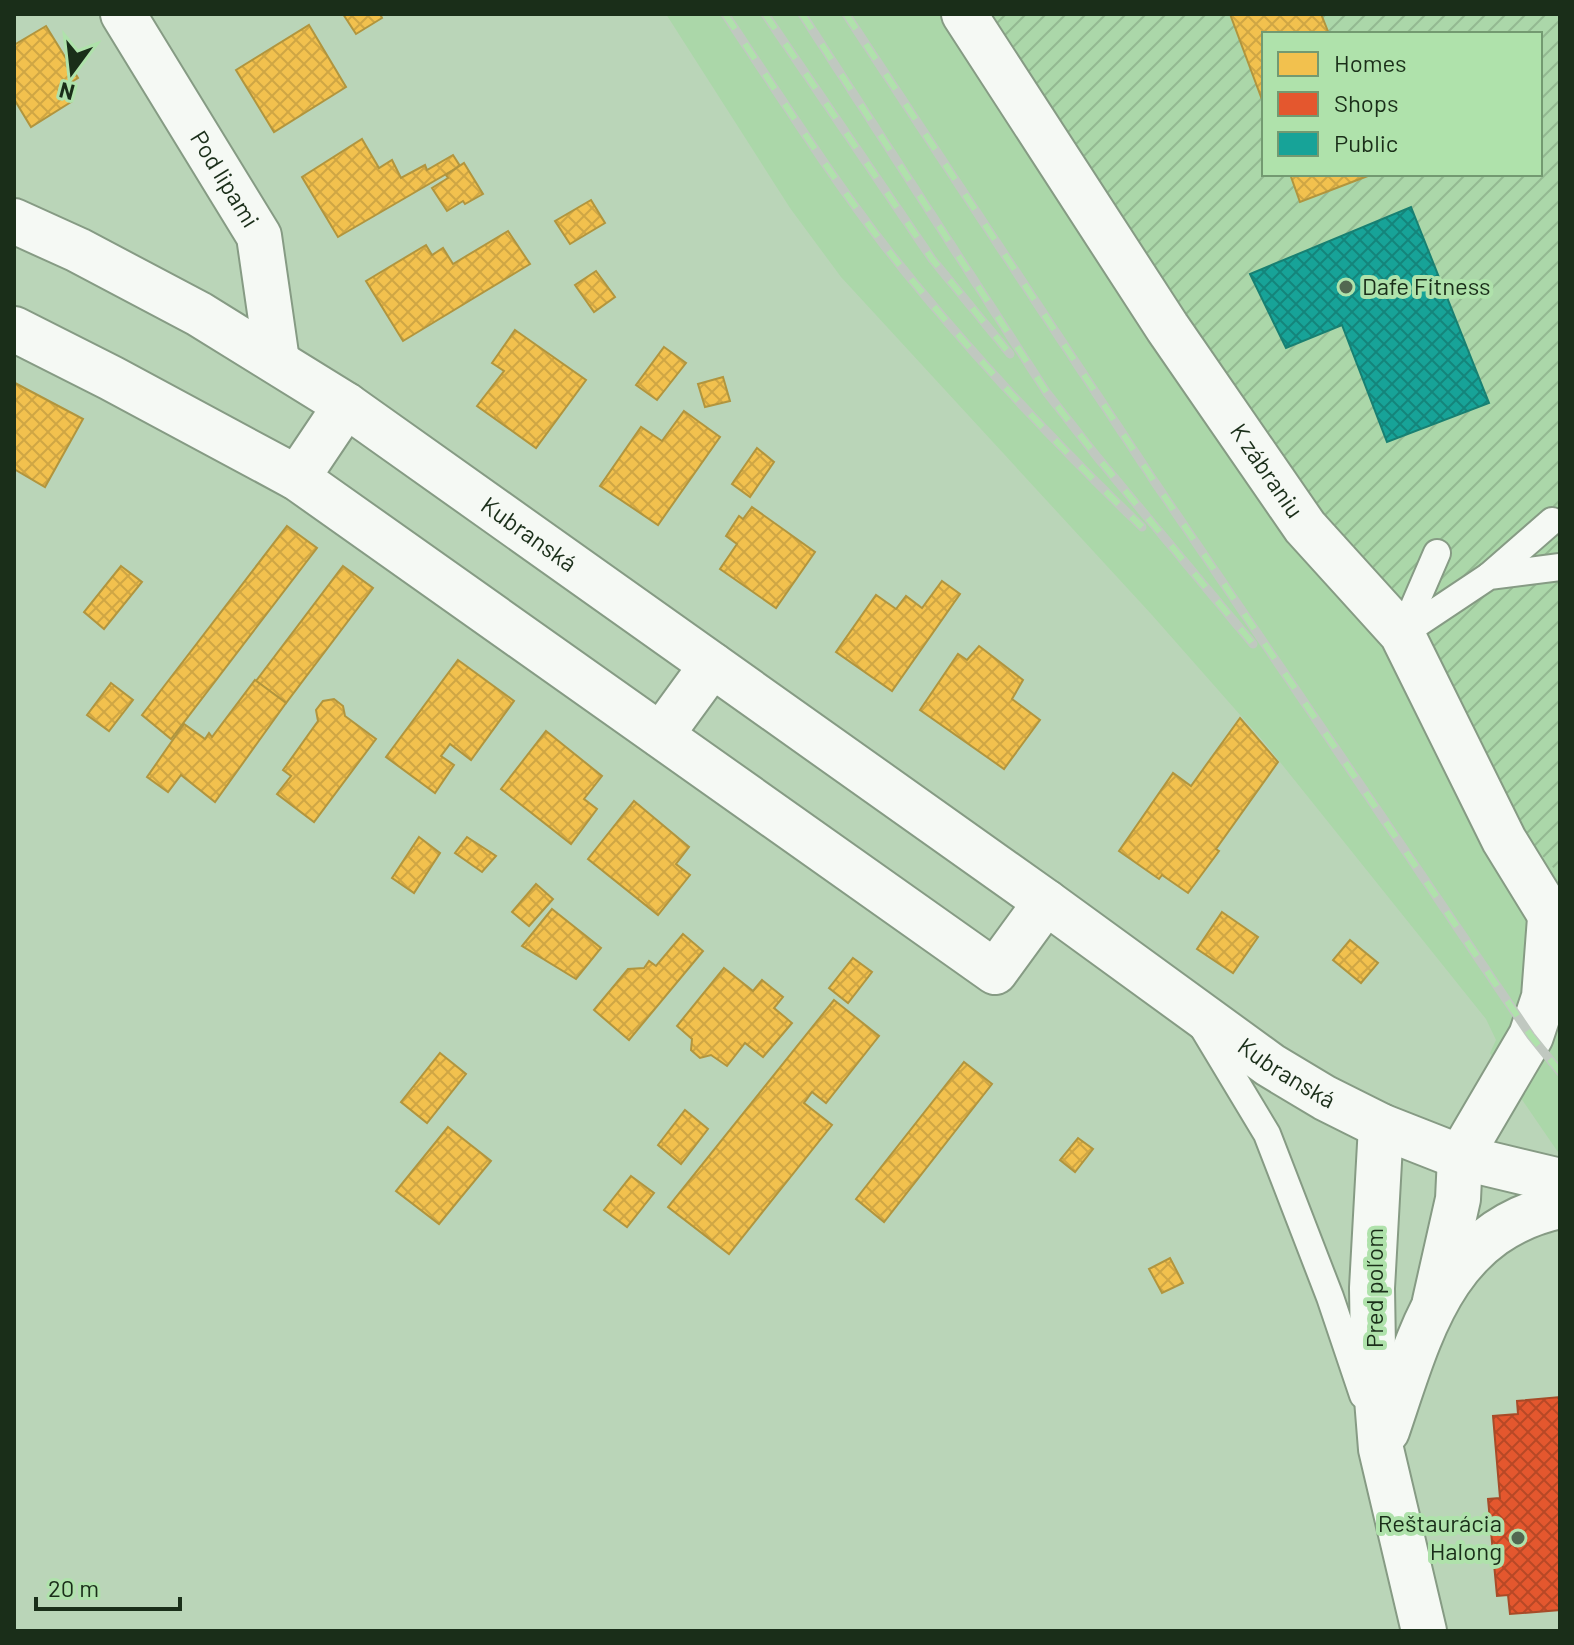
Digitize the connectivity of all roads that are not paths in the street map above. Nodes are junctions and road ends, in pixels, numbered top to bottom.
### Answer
1 (123, 14) edge
2 (964, 14) edge
3 (14, 221) edge
4 (14, 329) edge
5 (277, 361) junction
6 (346, 405) junction
7 (297, 478) junction
8 (1552, 521) dead end
9 (1437, 553) dead end
10 (1560, 567) edge
11 (1489, 576) junction
12 (1402, 634) junction
13 (712, 665) junction
14 (661, 735) junction
15 (1046, 902) junction
16 (1555, 924) edge
17 (1192, 1009) junction
18 (1381, 1126) junction
19 (1460, 1157) junction
20 (1560, 1181) edge
21 (1560, 1206) edge
22 (1435, 1301) junction
23 (1381, 1449) junction
24 (1424, 1631) edge

1 - 5 street, Pod lipami
2 - 12 street, K zábraniu
3 - 5 street, Kubranská
4 - 7 street
5 - 6 street, Kubranská
6 - 7 street
6 - 13 street, Kubranská
7 - 14 street
8 - 11 lane
9 - 12 lane
10 - 11 lane
11 - 12 lane
12 - 16 street, K zábraniu
13 - 14 street
13 - 15 street, Kubranská
14 - 15 street
15 - 17 street, Kubranská
16 - 19 street
17 - 18 street, Kubranská
17 - 23 lane
18 - 19 street, Kubranská
18 - 23 street, Pred poľom
19 - 20 street, Kubranská
19 - 22 street, Pred poľom
21 - 22 street, Pred poľom
22 - 23 street, Pred poľom
23 - 24 street, Pred poľom

